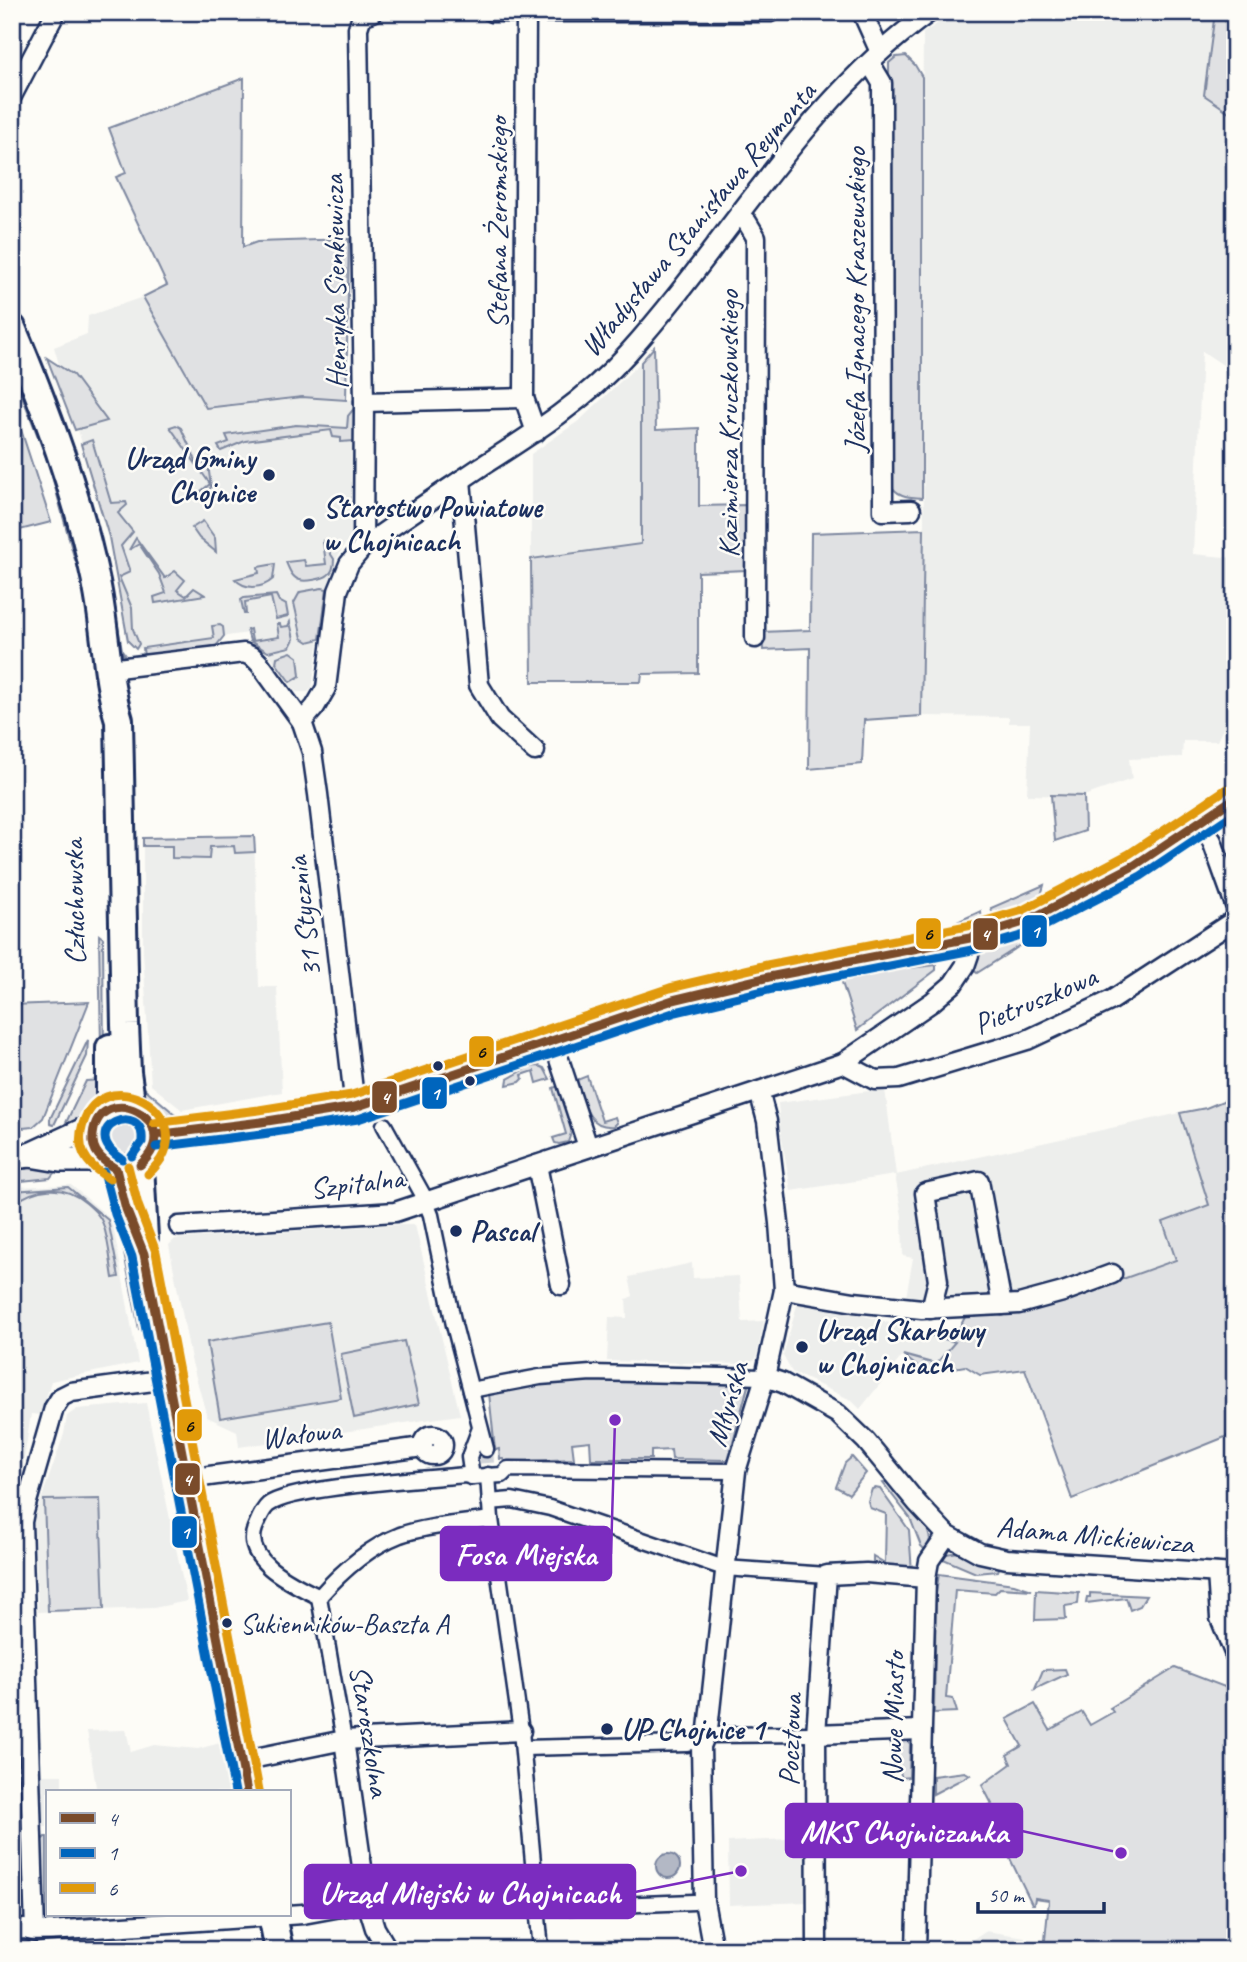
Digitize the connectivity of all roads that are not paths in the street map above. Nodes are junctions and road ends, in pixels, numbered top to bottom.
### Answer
1 (55, 12) edge
2 (492, 12) edge
3 (770, 12) edge
4 (857, 12) edge
5 (862, 12) edge
6 (930, 12) edge
7 (526, 13) edge
8 (367, 14) edge
9 (875, 58) junction
10 (12, 96) edge
11 (740, 216) junction
12 (13, 332) edge
13 (524, 398) junction
14 (364, 402) junction
15 (536, 432) junction
16 (461, 480) junction
17 (911, 510) dead end
18 (363, 547) junction
19 (755, 638) dead end
20 (110, 681) junction
21 (302, 722) junction
22 (535, 751) dead end
23 (1235, 799) edge
24 (1200, 823) junction
25 (1235, 905) edge
26 (1235, 920) edge
27 (975, 937) junction
28 (553, 1041) junction
29 (843, 1063) junction
30 (759, 1091) junction
31 (355, 1107) junction
32 (112, 1114) junction
33 (384, 1125) dead end
34 (155, 1135) junction
35 (588, 1147) junction
36 (21, 1156) edge
37 (119, 1165) junction
38 (537, 1165) junction
39 (426, 1202) junction
40 (178, 1226) dead end
41 (1112, 1274) dead end
42 (561, 1285) dead end
43 (784, 1290) junction
44 (1002, 1306) junction
45 (931, 1309) junction
46 (765, 1377) junction
47 (168, 1379) junction
48 (471, 1390) junction
49 (480, 1428) junction
50 (423, 1447) dead end
51 (486, 1449) tunnel mouth
52 (736, 1471) junction
53 (488, 1476) junction
54 (472, 1477) junction
55 (187, 1479) junction
56 (489, 1502) junction
57 (491, 1519) junction
58 (947, 1535) junction
59 (724, 1568) junction
60 (1226, 1574) edge
61 (827, 1575) junction
62 (926, 1577) junction
63 (319, 1597) junction
64 (1235, 1655) edge
65 (20, 1681) edge
66 (921, 1730) junction
67 (816, 1734) junction
68 (698, 1738) junction
69 (344, 1740) junction
70 (522, 1741) junction
71 (241, 1760) junction
72 (247, 1790) edge
73 (536, 1899) junction
74 (367, 1902) junction
75 (694, 1902) dead end
76 (290, 1914) edge
77 (258, 1916) edge
78 (272, 1916) edge
79 (12, 1930) edge
80 (35, 1932) junction
81 (279, 1950) edge
82 (387, 1950) edge
83 (541, 1950) edge
84 (713, 1950) edge
85 (817, 1950) edge
86 (916, 1950) edge

1 - 10 street
2 - 7 street
3 - 7 street
4 - 5 street
5 - 9 street
6 - 9 street, Władysława Stanisława Reymonta
7 - 13 street, Stefana Żeromskiego
8 - 14 street, Henryka Sienkiewicza
9 - 11 street, Władysława Stanisława Reymonta
9 - 17 street, Józefa Ignacego Kraszewskiego
11 - 15 street, Władysława Stanisława Reymonta
11 - 19 street, Kazimierza Kruczkowskiego
12 - 20 main road, Człuchowska
13 - 14 street
13 - 15 street, Stefana Żeromskiego
14 - 18 street, Henryka Sienkiewicza
15 - 16 street, Władysława Stanisława Reymonta
16 - 18 street, Władysława Stanisława Reymonta
16 - 22 street
18 - 21 street
20 - 21 street, 31 Stycznia
20 - 32 main road, Człuchowska
21 - 31 street, 31 Stycznia
23 - 24 street
24 - 25 street
24 - 27 street
26 - 29 street, Pietruszkowa
27 - 28 street
27 - 29 street, Szpitalna
28 - 31 street
28 - 35 street
29 - 30 street, Szpitalna
30 - 35 street, Szpitalna
30 - 43 street, Młyńska
31 - 34 street
32 - 34 main road
32 - 36 street
32 - 37 main road
33 - 39 street
34 - 37 main road
35 - 38 street, Szpitalna
36 - 37 street
37 - 47 main road
38 - 39 street, Szpitalna
38 - 42 street
39 - 40 street, Szpitalna
39 - 48 street
41 - 44 street
43 - 45 street
43 - 46 street, Młyńska
44 - 45 street
44 - 45 street
46 - 48 street
46 - 52 street, Młyńska
46 - 58 street, Adama Mickiewicza
47 - 55 main road
47 - 65 street
48 - 49 street
49 - 51 street
49 - 54 street
50 - 55 street, Wałowa
52 - 53 street
52 - 59 street, Młyńska
53 - 54 street
53 - 56 street
54 - 63 street
55 - 71 main road
56 - 57 street
56 - 59 street
57 - 63 street
57 - 70 street
58 - 60 street, Adama Mickiewicza
58 - 62 street, Nowe Miasto
59 - 61 street
59 - 68 street, Młyńska
60 - 64 street
61 - 62 street
61 - 67 street, Pocztowa
62 - 66 street, Nowe Miasto
63 - 69 street, Staroszkolna
65 - 80 street
66 - 67 street
66 - 86 street, Nowe Miasto
67 - 68 street
67 - 85 street, Pocztowa
68 - 70 street
68 - 84 street, Młyńska
69 - 70 street
69 - 71 street
69 - 74 street, Staroszkolna
70 - 73 street
71 - 72 main road
73 - 74 street
73 - 75 street
73 - 83 street
74 - 76 street
74 - 82 street, Staroszkolna
77 - 80 street
78 - 81 main road
79 - 80 street

